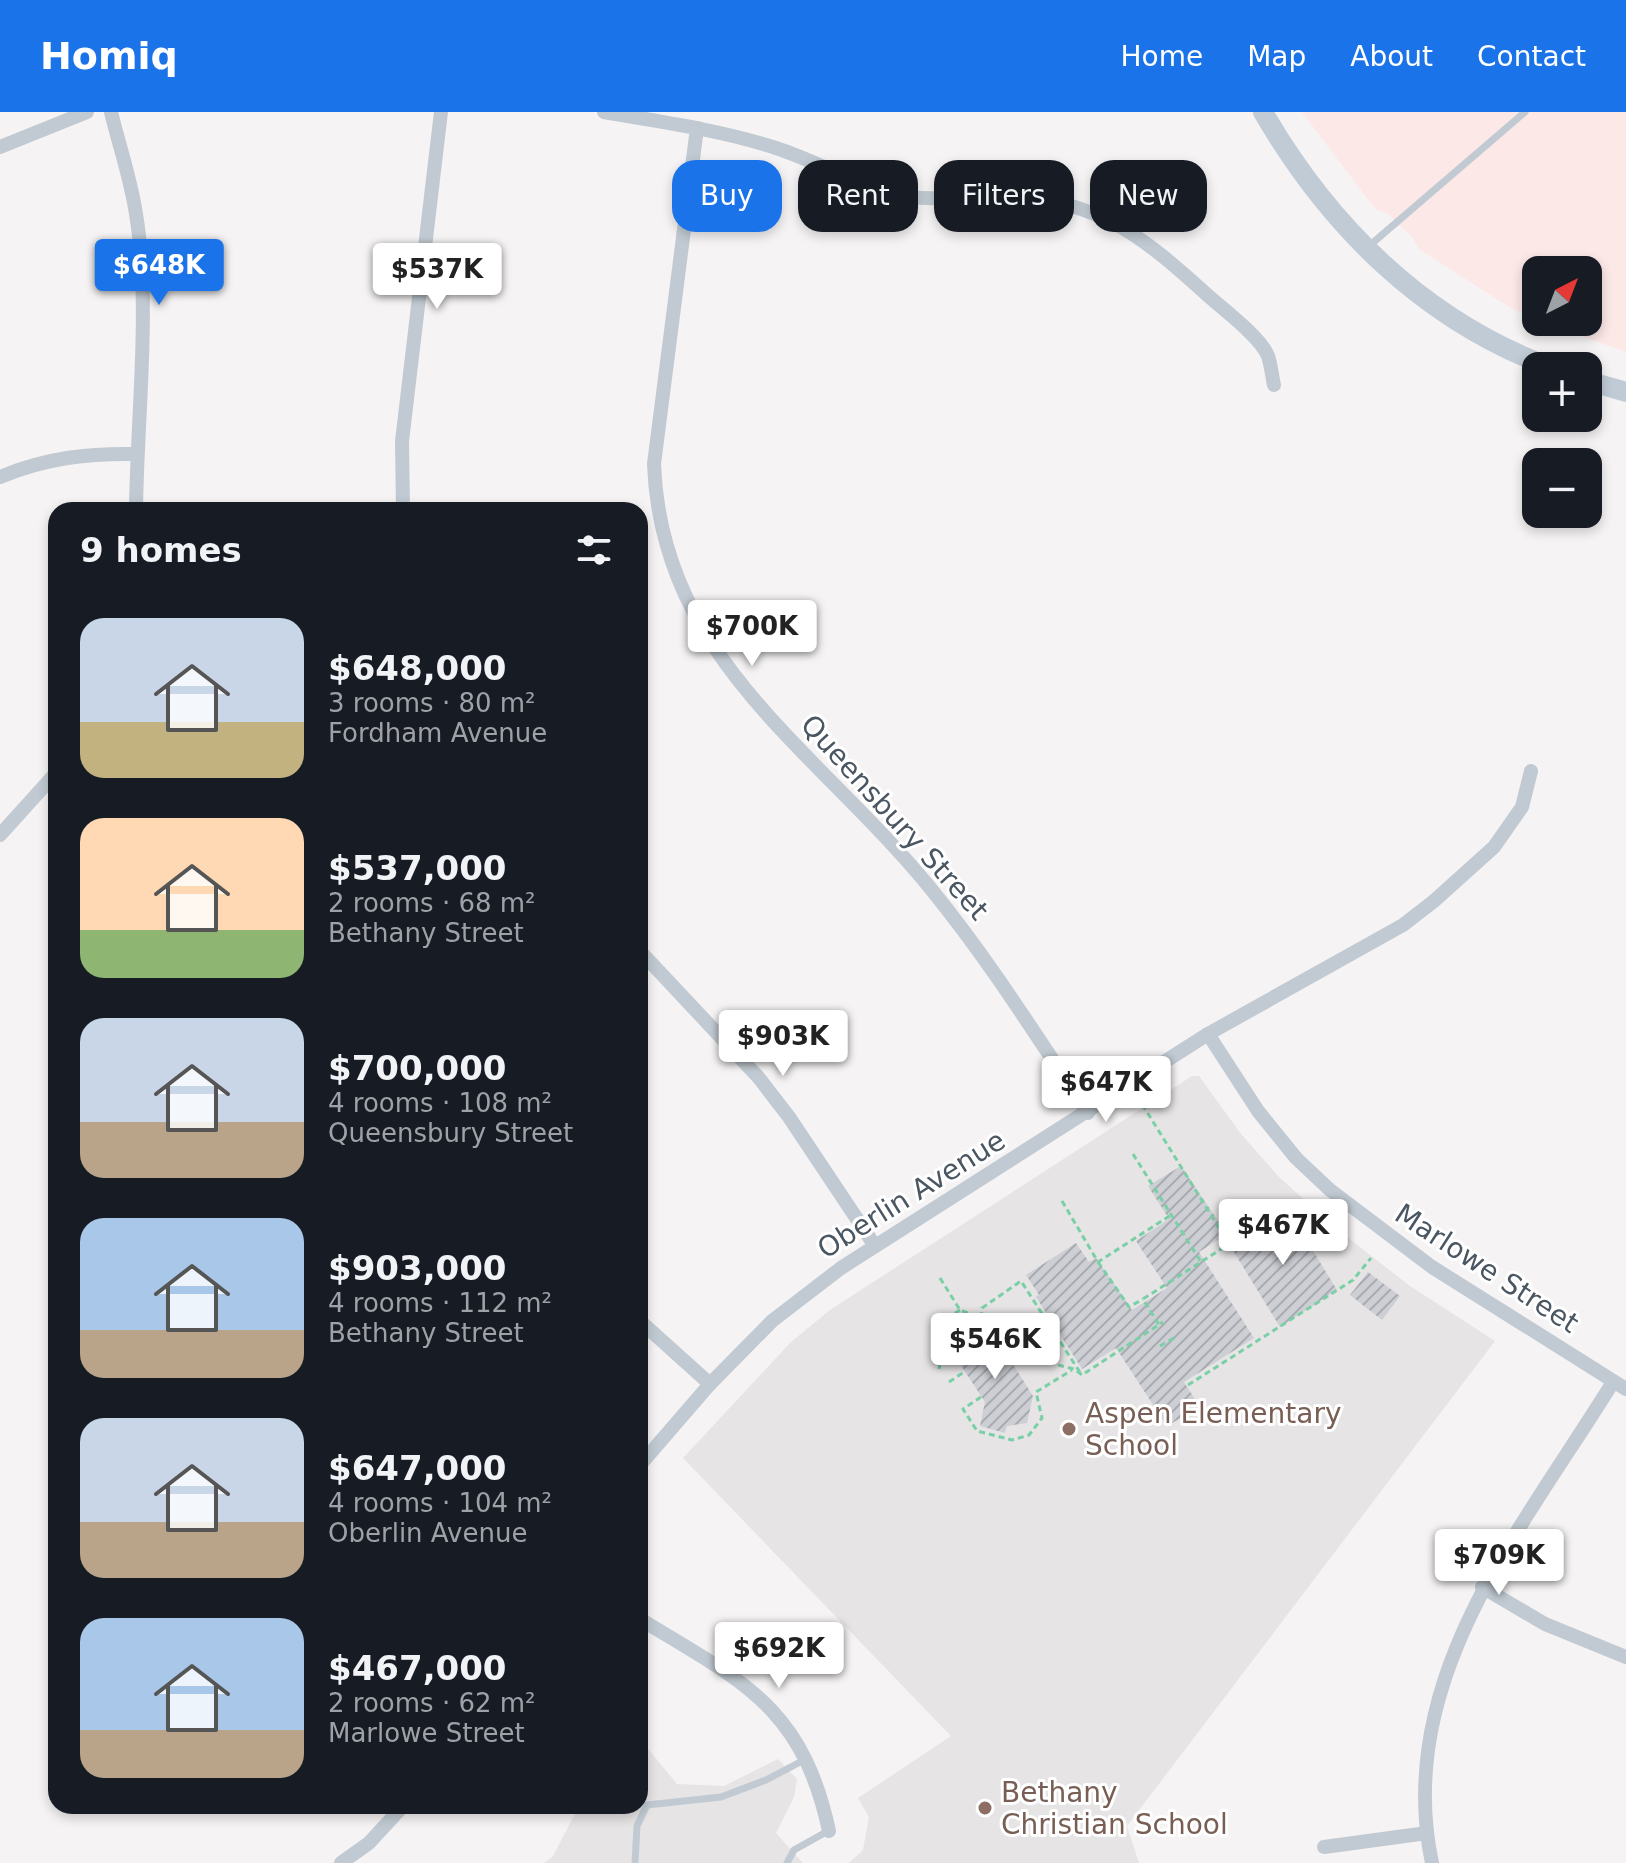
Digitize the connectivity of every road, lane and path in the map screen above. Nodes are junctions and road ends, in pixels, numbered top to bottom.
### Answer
1 (87, 112) edge
2 (111, 112) edge
3 (441, 112) edge
4 (604, 112) edge
5 (1263, 112) edge
6 (1525, 112) edge
7 (697, 128) junction
8 (0, 147) edge
9 (1365, 249) junction
10 (1522, 354) edge
11 (1274, 385) dead end
12 (1602, 385) edge
13 (1626, 392) edge
14 (137, 454) junction
15 (0, 477) edge
16 (136, 502) edge
17 (403, 502) edge
18 (1531, 771) dead end
19 (48, 782) edge
20 (0, 835) edge
21 (648, 960) edge
22 (1208, 1034) junction
23 (1132, 1086) junction
24 (1088, 1113) junction
25 (1133, 1154) dead end
26 (1062, 1201) dead end
27 (1171, 1215) junction
28 (875, 1246) junction
29 (1371, 1258) dead end
30 (1098, 1262) junction
31 (1201, 1262) junction
32 (940, 1278) dead end
33 (1143, 1299) junction
34 (960, 1310) junction
35 (981, 1318) junction
36 (648, 1328) edge
37 (1054, 1332) junction
38 (1174, 1338) dead end
39 (1160, 1346) dead end
40 (1022, 1356) junction
41 (939, 1369) dead end
42 (1074, 1369) junction
43 (964, 1372) dead end
44 (1082, 1375) junction
45 (949, 1382) dead end
46 (710, 1384) junction
47 (1188, 1385) dead end
48 (1620, 1386) edge
49 (981, 1397) dead end
50 (648, 1456) edge
51 (1482, 1587) junction
52 (648, 1624) edge
53 (1626, 1657) edge
54 (806, 1759) junction
55 (648, 1805) edge
56 (396, 1814) edge
57 (643, 1814) edge
58 (829, 1831) joint
59 (1427, 1833) junction
60 (1324, 1847) dead end
61 (341, 1863) edge
62 (635, 1863) edge
63 (787, 1863) edge
64 (1432, 1863) edge

1 - 8 street
2 - 14 street
3 - 17 street
4 - 7 street
5 - 9 main road
6 - 9 lane
7 - 11 street
7 - 24 street, Queensbury Street
9 - 10 main road
12 - 13 main road
14 - 15 street
14 - 16 street
18 - 22 street, Oberlin Avenue
19 - 20 street
21 - 28 street
22 - 23 street, Oberlin Avenue
22 - 48 street, Marlowe Street
23 - 24 street, Oberlin Avenue
23 - 31 path
24 - 28 street, Oberlin Avenue
25 - 27 path
26 - 30 path
27 - 30 path
27 - 31 path
28 - 46 street, Oberlin Avenue
29 - 47 path
30 - 33 path
31 - 33 path
32 - 34 path
33 - 44 path
34 - 35 path
34 - 41 path
35 - 37 path
35 - 40 path
36 - 46 street
37 - 40 path
37 - 44 path
38 - 39 path
40 - 42 path
42 - 44 path
42 - 49 path
43 - 45 path
46 - 50 street, Oberlin Avenue
48 - 51 street
51 - 53 street
51 - 59 street
52 - 54 street
54 - 55 lane
54 - 58 street
56 - 61 street
57 - 62 lane
58 - 63 lane
59 - 60 street
59 - 64 street

